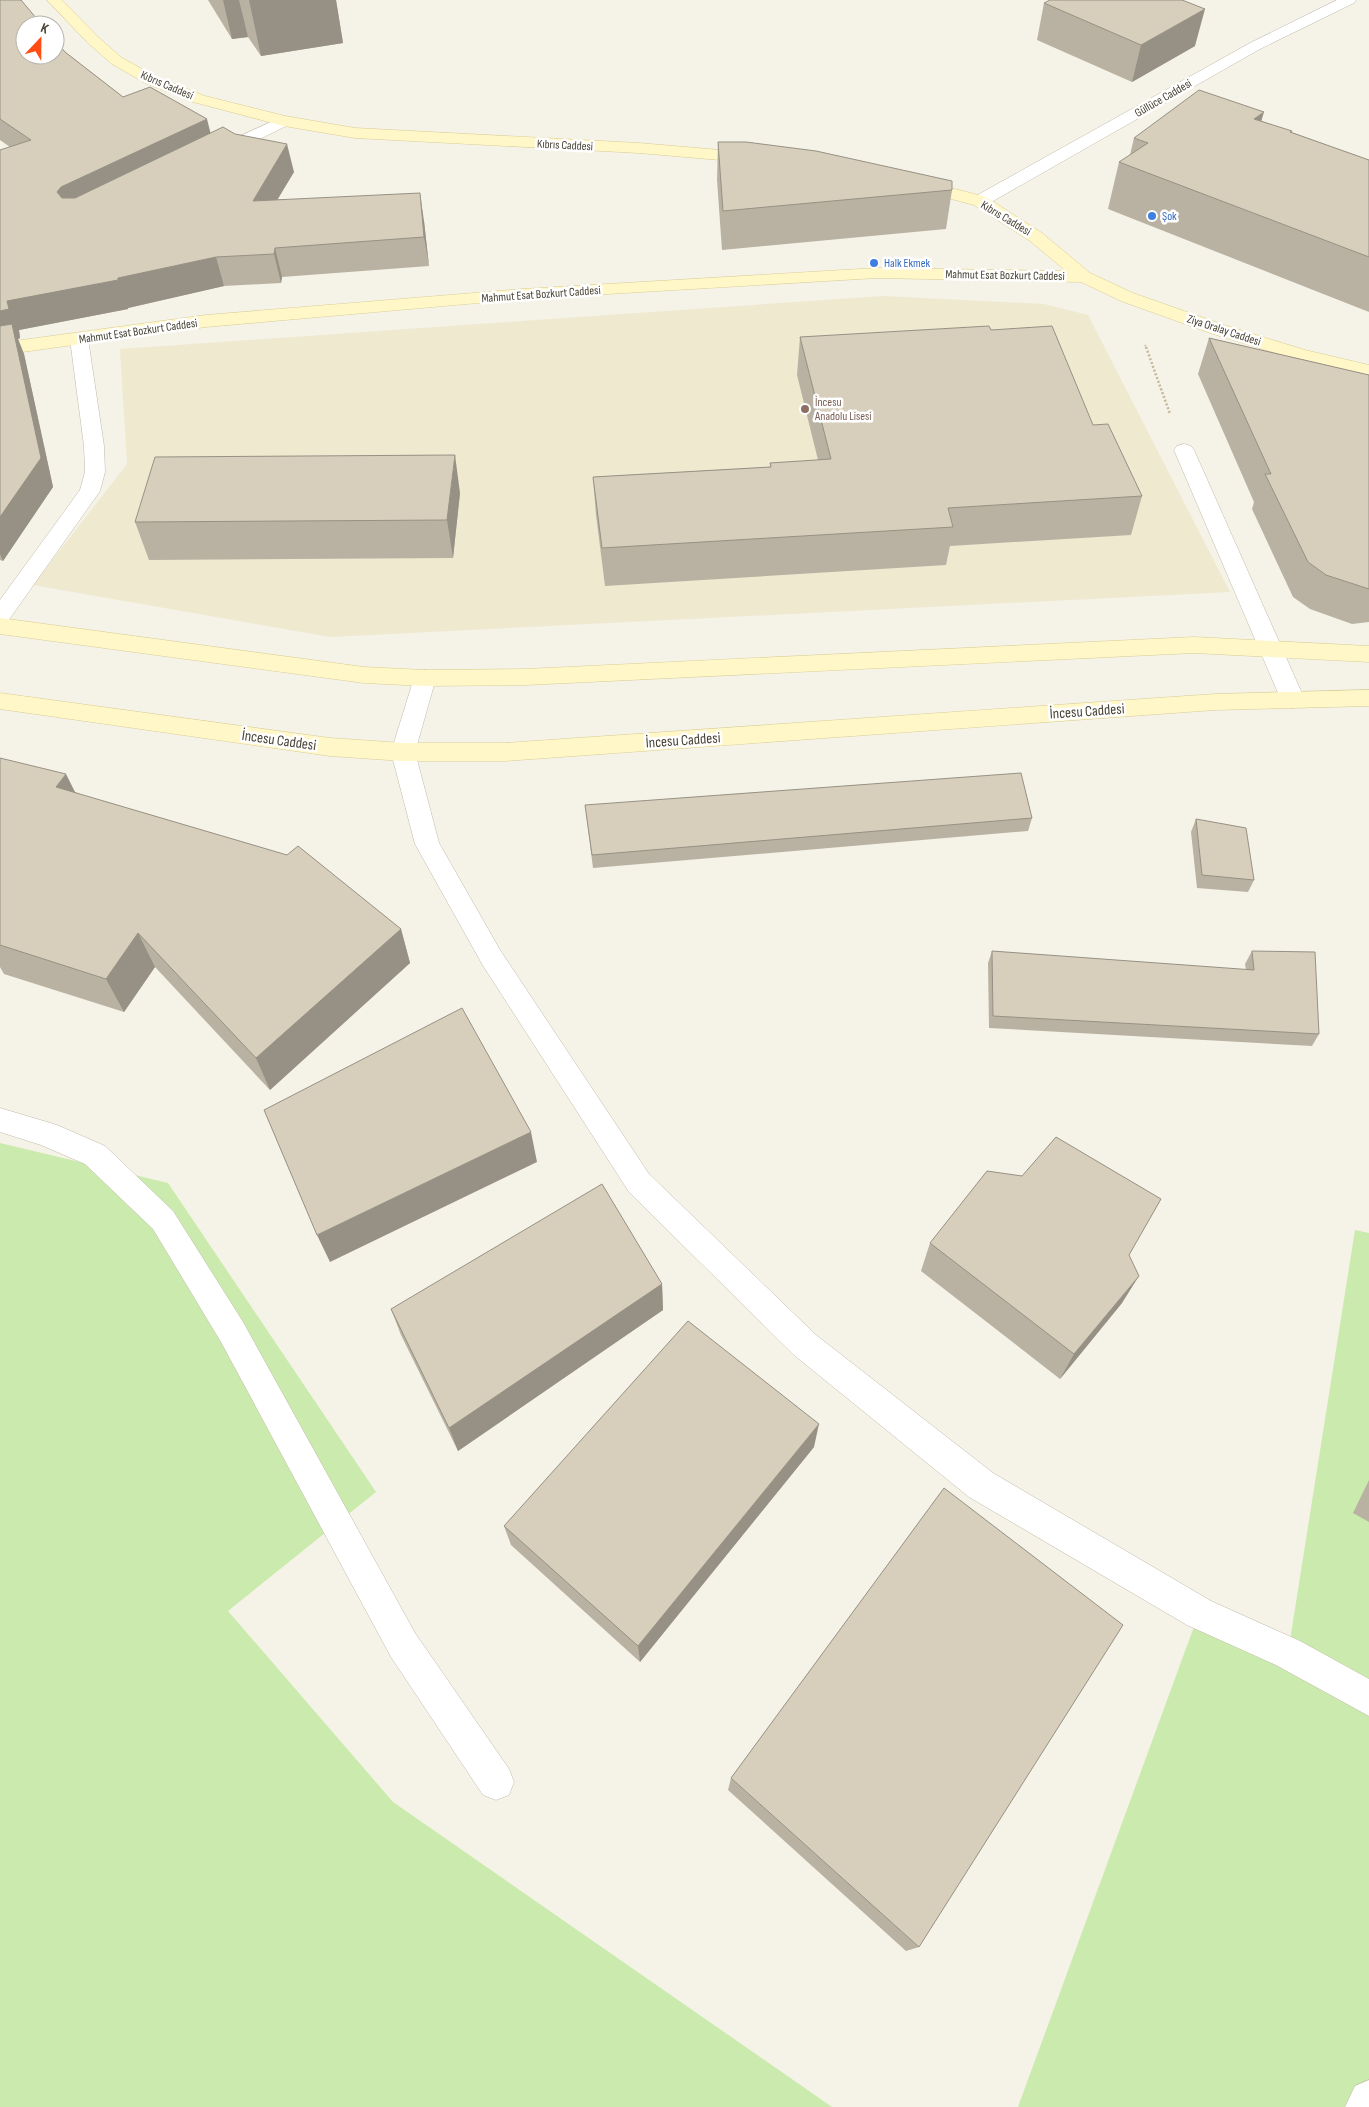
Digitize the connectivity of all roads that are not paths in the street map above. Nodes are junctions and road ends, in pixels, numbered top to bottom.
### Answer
1 (54, 0) edge
2 (1349, 0) edge
3 (284, 121) junction
4 (203, 160) edge
5 (773, 161) edge
6 (903, 181) edge
7 (980, 202) junction
8 (1084, 277) junction
9 (79, 339) junction
10 (0, 348) edge
11 (1369, 372) edge
12 (1184, 450) road end
13 (0, 616) edge
14 (0, 626) edge
15 (1270, 649) junction
16 (1369, 654) edge
17 (425, 678) junction
18 (1369, 698) edge
19 (1293, 700) junction
20 (0, 701) edge
21 (403, 752) junction
22 (0, 1120) edge
23 (1369, 1698) edge
24 (496, 1782) dead end
25 (1369, 2100) edge
26 (1365, 2107) edge

1 - 3 main road, Kıbrıs Caddesi
2 - 7 street, Güllüce Caddesi
3 - 4 street
3 - 5 main road, Kıbrıs Caddesi
6 - 7 main road, Kıbrıs Caddesi
7 - 8 main road, Kıbrıs Caddesi
8 - 9 main road, Mahmut Esat Bozkurt Caddesi
8 - 11 main road, Ziya Oralay Caddesi
9 - 10 main road, Mahmut Esat Bozkurt Caddesi
9 - 13 street
12 - 15 street
14 - 17 main road
15 - 16 main road
15 - 17 main road
15 - 19 street
17 - 21 street
18 - 19 main road, İncesu Caddesi
19 - 21 main road, İncesu Caddesi
20 - 21 main road, İncesu Caddesi
21 - 23 street
22 - 24 street
25 - 26 street

